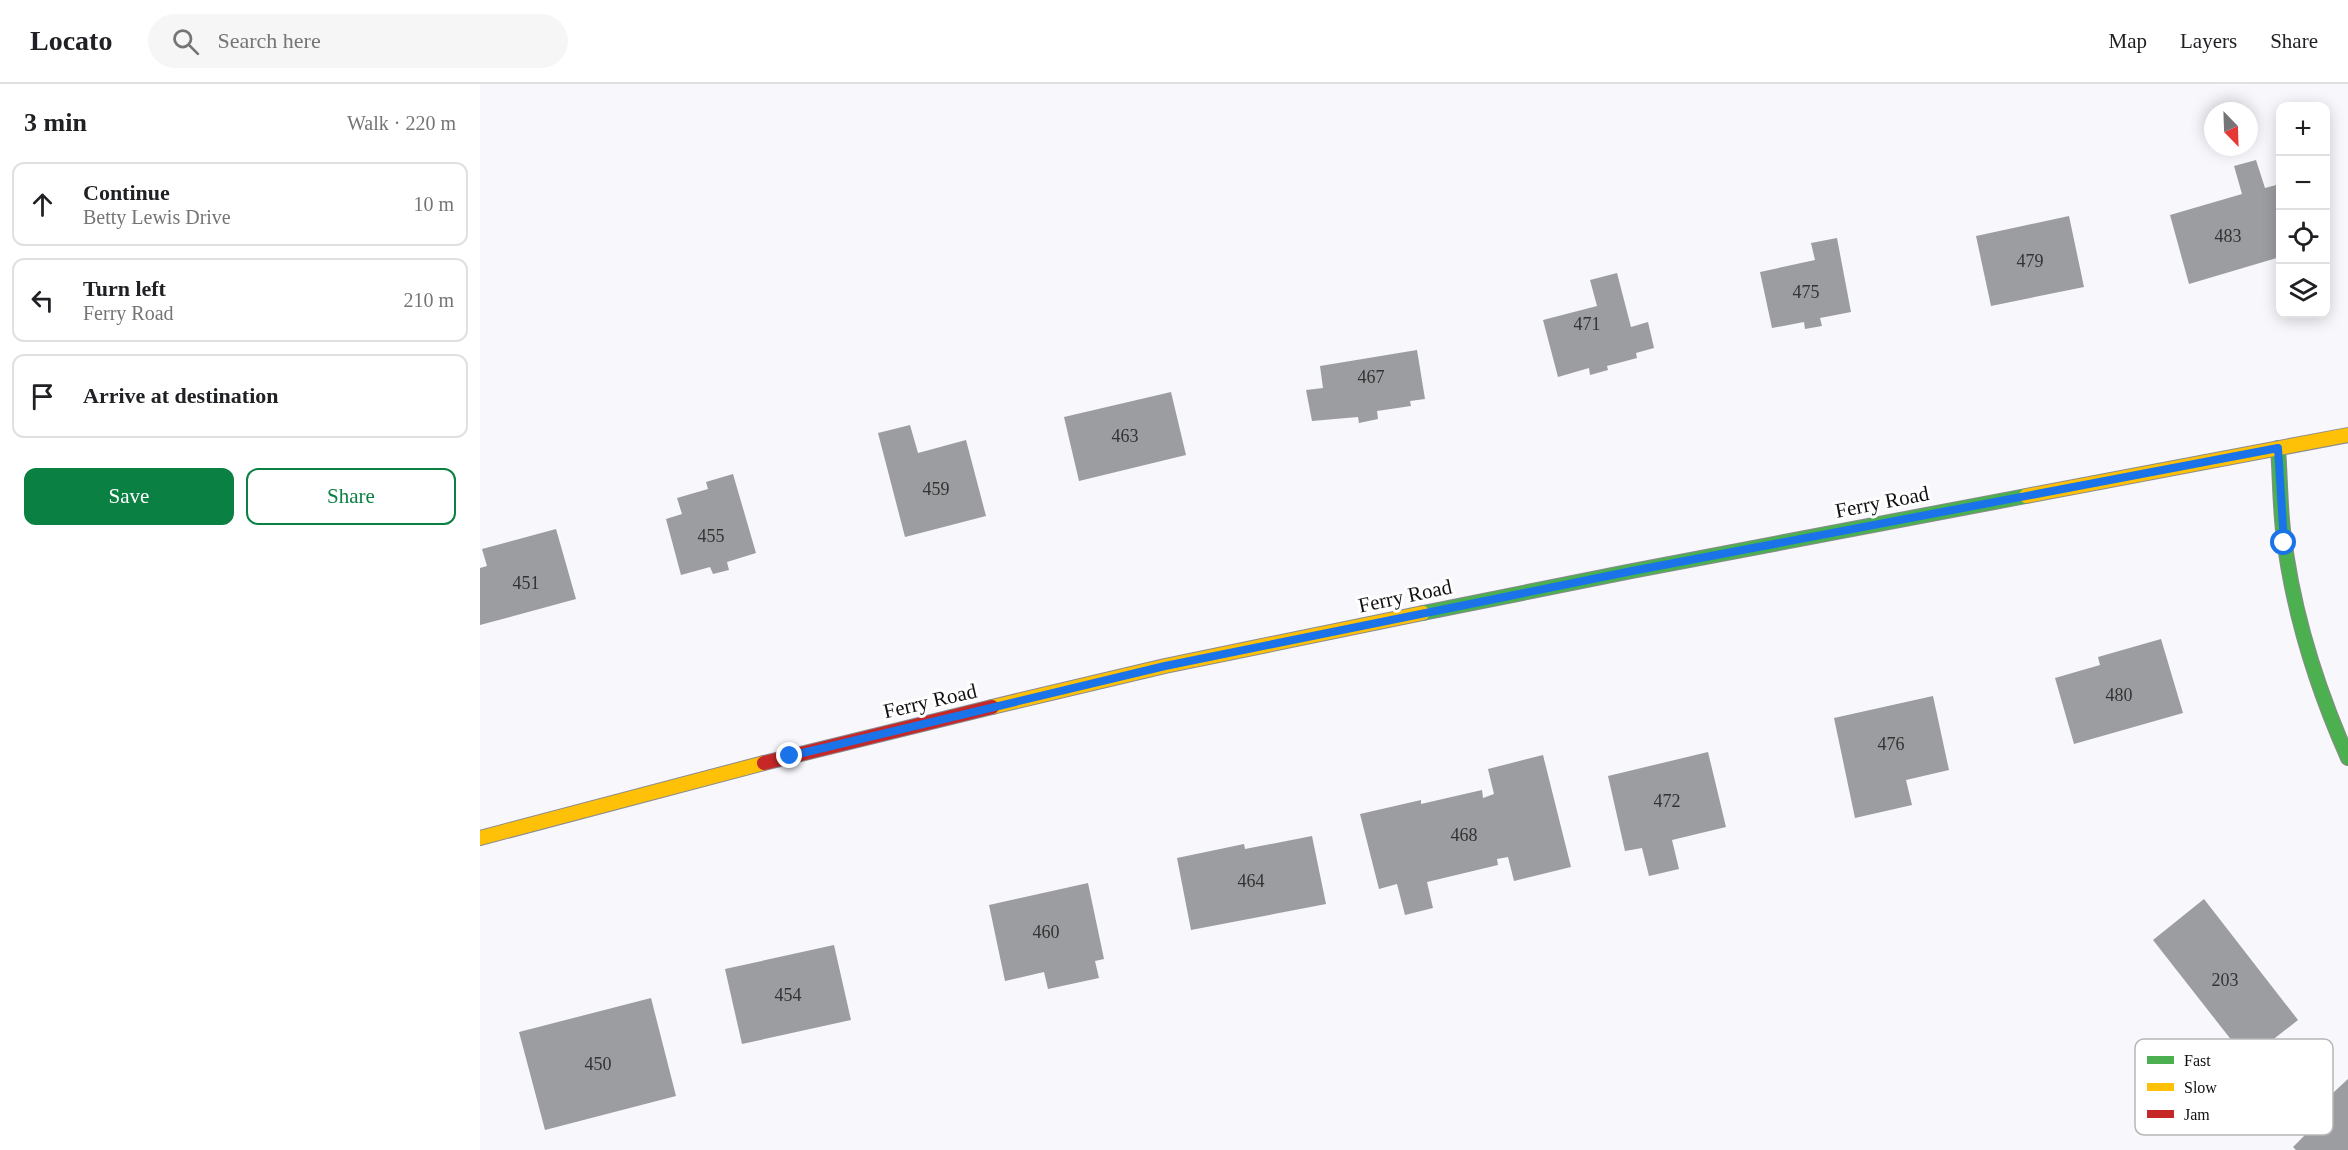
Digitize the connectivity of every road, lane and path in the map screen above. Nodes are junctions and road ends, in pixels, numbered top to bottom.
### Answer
1 (2348, 435) edge
2 (2278, 448) junction
3 (2348, 759) edge
4 (480, 838) edge

1 - 2 main road, Ferry Road
2 - 3 main road
2 - 4 main road, Ferry Road

